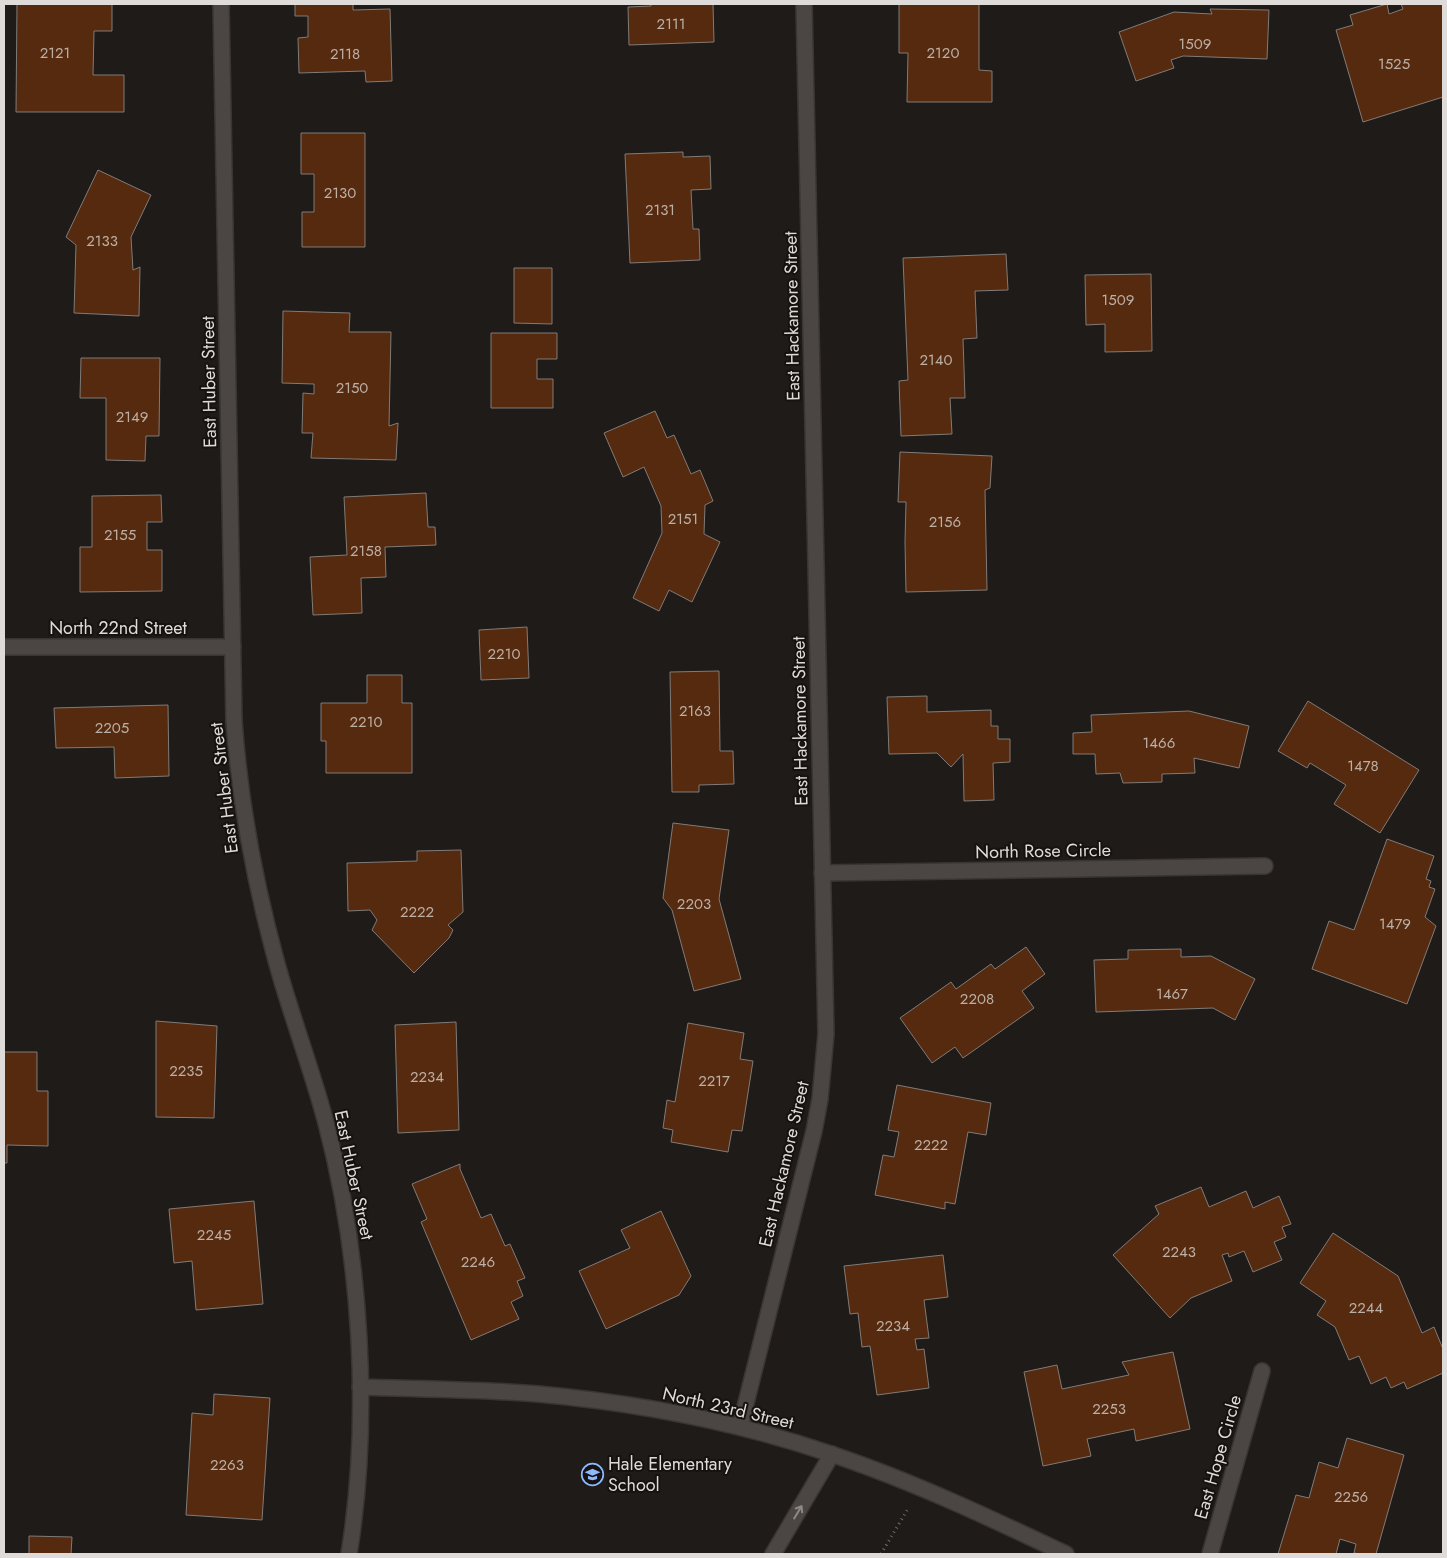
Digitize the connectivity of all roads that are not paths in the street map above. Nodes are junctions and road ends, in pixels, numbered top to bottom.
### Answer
1 (221, 4) edge
2 (804, 4) edge
3 (4, 647) edge
4 (233, 647) junction
5 (1266, 866) dead end
6 (822, 873) junction
7 (1262, 1371) dead end
8 (360, 1387) junction
9 (740, 1427) junction
10 (832, 1454) junction
11 (348, 1554) edge
12 (773, 1554) edge
13 (1066, 1554) edge
14 (1210, 1554) edge

1 - 4 street, East Huber Street
2 - 6 street, East Hackamore Street
3 - 4 street, North 22nd Street
4 - 8 street, East Huber Street
5 - 6 street, North Rose Circle
6 - 9 street, East Hackamore Street
7 - 14 street, East Hope Circle
8 - 9 street, North 23rd Street
8 - 11 street, East Huber Street
9 - 10 street, North 23rd Street
12 -> 10 street
10 - 13 street, North 23rd Street

